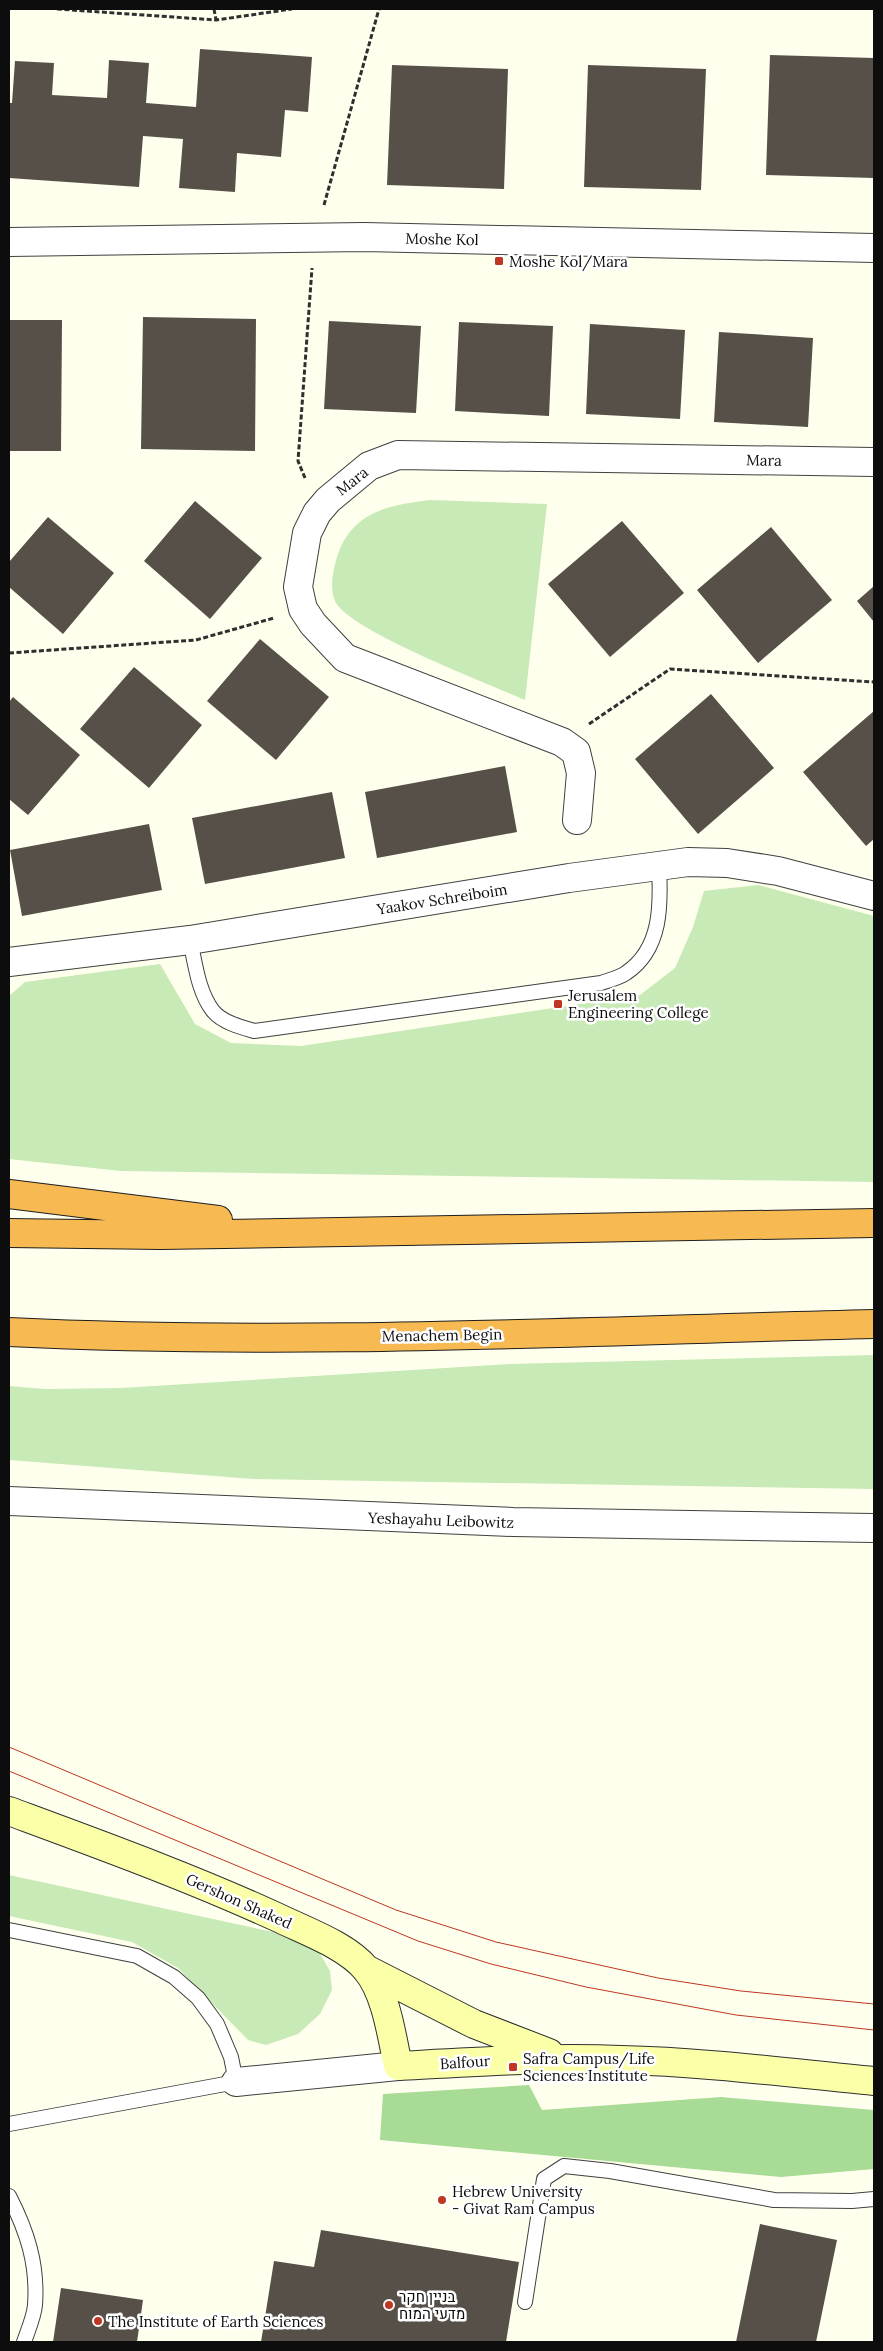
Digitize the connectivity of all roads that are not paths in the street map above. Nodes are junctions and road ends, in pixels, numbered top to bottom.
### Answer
1 (9, 242) edge
2 (874, 248) edge
3 (874, 462) edge
4 (577, 820) dead end
5 (659, 866) junction
6 (874, 896) edge
7 (190, 940) junction
8 (9, 962) edge
9 (9, 1194) edge
10 (874, 1224) edge
11 (318, 1232) junction
12 (9, 1233) edge
13 (874, 1324) edge
14 (9, 1332) edge
15 (9, 1501) edge
16 (874, 1528) edge
17 (9, 1811) edge
18 (9, 1930) edge
19 (366, 1969) junction
20 (567, 2059) junction
21 (398, 2066) junction
22 (874, 2080) edge
23 (236, 2082) junction
24 (9, 2124) edge
25 (9, 2196) edge
26 (874, 2199) edge
27 (525, 2302) dead end
28 (24, 2342) edge

1 - 2 street, Moshe Kol
3 - 4 street, Mara
5 - 6 street, Yaakov Schreiboim
5 - 7 street, Yaakov Schreiboim
5 - 7 lane
7 - 8 street, Yaakov Schreiboim
9 - 11 highway
10 - 11 highway
11 - 12 highway
13 - 14 highway, Menachem Begin
15 - 16 street, Yeshayahu Leibowitz
17 - 19 street, Gershon Shaked
18 - 23 lane
19 - 20 street
19 - 21 street, Gershon Shaked
20 - 21 street, Balfour
20 - 22 street, Balfour
21 - 23 street, Balfour
23 - 24 lane
25 - 28 lane
26 - 27 lane

